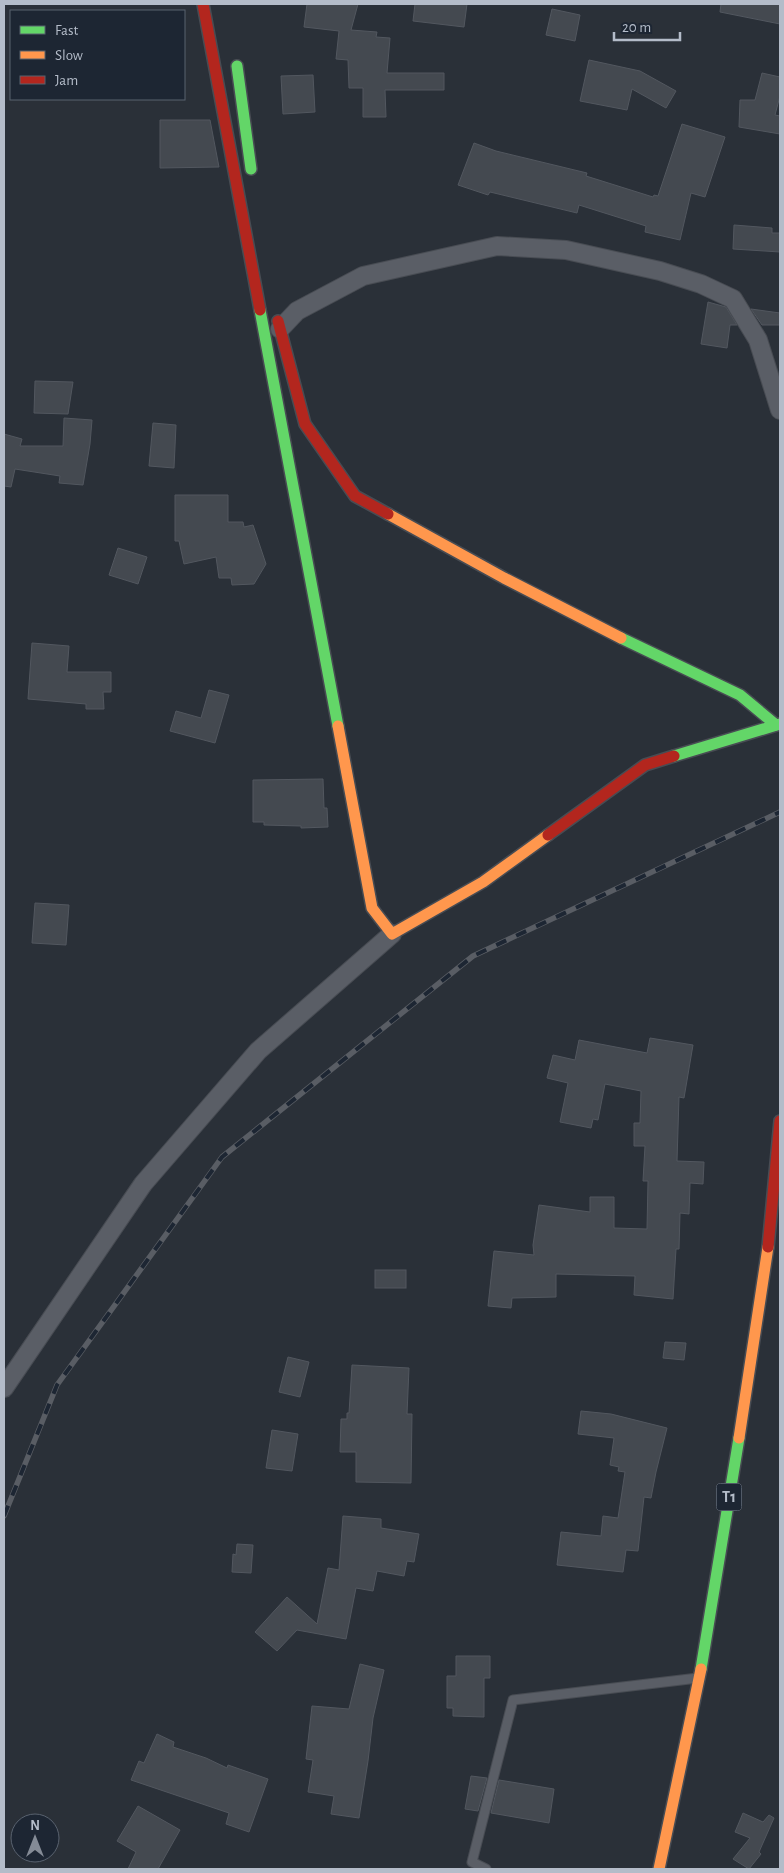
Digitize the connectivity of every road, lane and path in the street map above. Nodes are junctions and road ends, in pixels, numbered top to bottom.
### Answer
1 (203, 4) edge
2 (237, 66) dead end
3 (253, 184) dead end
4 (278, 320) joint
5 (780, 410) edge
6 (778, 725) edge
7 (392, 934) junction
8 (780, 1121) edge
9 (4, 1388) edge
10 (700, 1678) junction
11 (486, 1869) edge
12 (659, 1869) edge

1 - 7 main road
2 - 3 main road
4 - 5 street
4 - 6 main road
6 - 7 main road
7 - 9 street
8 - 10 main road, T1
10 - 11 lane
10 - 12 main road, T1

